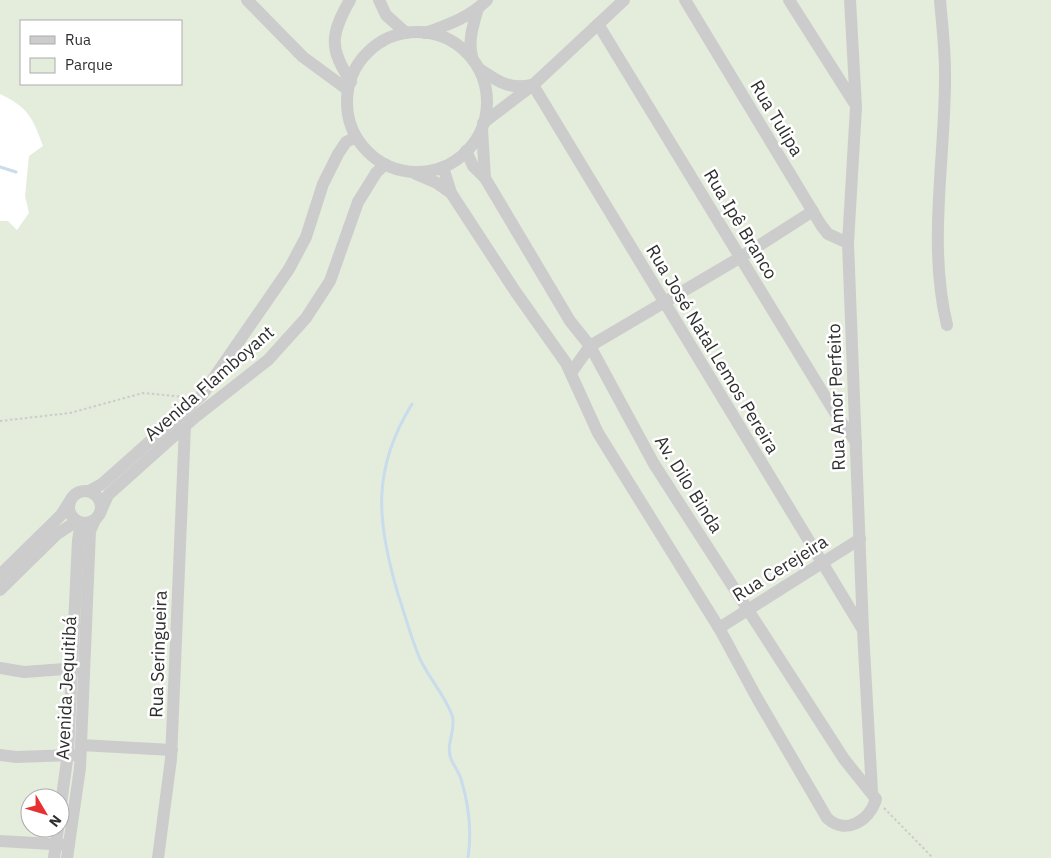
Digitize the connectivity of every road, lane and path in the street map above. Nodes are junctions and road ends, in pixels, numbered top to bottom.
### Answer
1 (247, 0) edge
2 (350, 0) edge
3 (379, 0) edge
4 (624, 0) edge
5 (685, 0) edge
6 (789, 0) edge
7 (850, 0) edge
8 (940, 0) edge
9 (483, 4) edge
10 (598, 24) junction
11 (406, 33) junction
12 (425, 33) junction
13 (476, 65) junction
14 (533, 85) junction
15 (349, 86) junction
16 (856, 107) junction
17 (482, 125) junction
18 (356, 137) junction
19 (466, 151) junction
20 (384, 164) junction
21 (443, 167) junction
22 (409, 172) junction
23 (485, 178) junction
24 (451, 193) junction
25 (813, 211) junction
26 (848, 243) junction
27 (741, 257) junction
28 (664, 301) junction
29 (947, 325) dead end
30 (590, 346) junction
31 (571, 373) junction
32 (197, 399) junction
33 (0, 421) edge
34 (185, 426) junction
35 (165, 436) junction
36 (856, 442) junction
37 (183, 451) junction
38 (89, 491) junction
39 (70, 501) junction
40 (97, 517) junction
41 (79, 522) junction
42 (860, 539) junction
43 (822, 563) junction
44 (0, 575) edge
45 (0, 590) edge
46 (748, 609) junction
47 (719, 628) junction
48 (863, 631) junction
49 (0, 668) edge
50 (78, 668) junction
51 (172, 750) junction
52 (76, 752) junction
53 (0, 755) edge
54 (66, 788) edge
55 (874, 796) junction
56 (892, 816) dead end
57 (56, 838) edge
58 (0, 841) edge
59 (55, 843) junction
60 (69, 845) junction
61 (54, 858) edge
62 (67, 858) edge
63 (158, 858) edge
64 (933, 858) edge

1 - 15 street
2 - 15 street
3 - 11 street
4 - 10 street
5 - 25 street, Rua Tulipa
6 - 16 street
7 - 16 street, Rua Amor Perfeito
8 - 29 street
9 - 12 street
9 - 13 street
10 - 14 street
10 - 27 street, Rua Ipê Branco
11 - 12 street
11 - 15 street
12 - 13 street
13 - 14 street
13 - 17 street
14 - 17 street
14 - 28 street, Rua José Natal Lemos Pereira
15 - 18 street
16 - 26 street, Rua Amor Perfeito
17 - 19 street
17 - 23 street
18 - 20 street
18 - 32 street, Avenida Flamboyant
19 - 21 street
19 - 23 street, Av. Dilo Binda
20 - 22 street
20 - 34 street, Avenida Flamboyant
21 - 22 street
21 - 24 street
22 - 24 street
23 - 30 street, Av. Dilo Binda
24 - 31 street
25 - 26 street, Rua Tulipa
25 - 27 street
26 - 36 street, Rua Amor Perfeito
27 - 28 street
27 - 36 street, Rua Ipê Branco
28 - 30 street
28 - 43 street, Rua José Natal Lemos Pereira
30 - 31 street
30 - 46 street, Av. Dilo Binda
31 - 47 street
32 - 33 path
32 - 35 street, Avenida Flamboyant
34 - 35 street, Avenida Flamboyant
34 - 37 street, Rua Seringueira
35 - 37 street
35 - 38 street, Avenida Flamboyant
35 - 40 street, Avenida Flamboyant
36 - 42 street, Rua Amor Perfeito
37 - 51 street, Rua Seringueira
38 - 39 street
38 - 40 street
39 - 41 street
39 - 44 street
40 - 41 street
40 - 50 street, Avenida Jequitibá
41 - 45 street
41 - 50 street, Avenida Jequitibá
42 - 43 street, Rua Cerejeira
42 - 48 street, Rua Amor Perfeito
43 - 46 street, Rua Cerejeira
43 - 48 street, Rua José Natal Lemos Pereira
46 - 47 street, Rua Cerejeira
46 - 55 street, Av. Dilo Binda
47 - 55 street
48 - 55 street, Rua Amor Perfeito
49 - 50 street
50 - 52 street, Avenida Jequitibá
51 - 52 street
51 - 63 street, Rua Seringueira
52 - 53 street
52 - 54 street, Avenida Jequitibá
52 - 60 street, Avenida Jequitibá
56 - 64 path
57 - 59 street
58 - 59 street
59 - 60 street
59 - 61 street
60 - 62 street, Avenida Jequitibá

